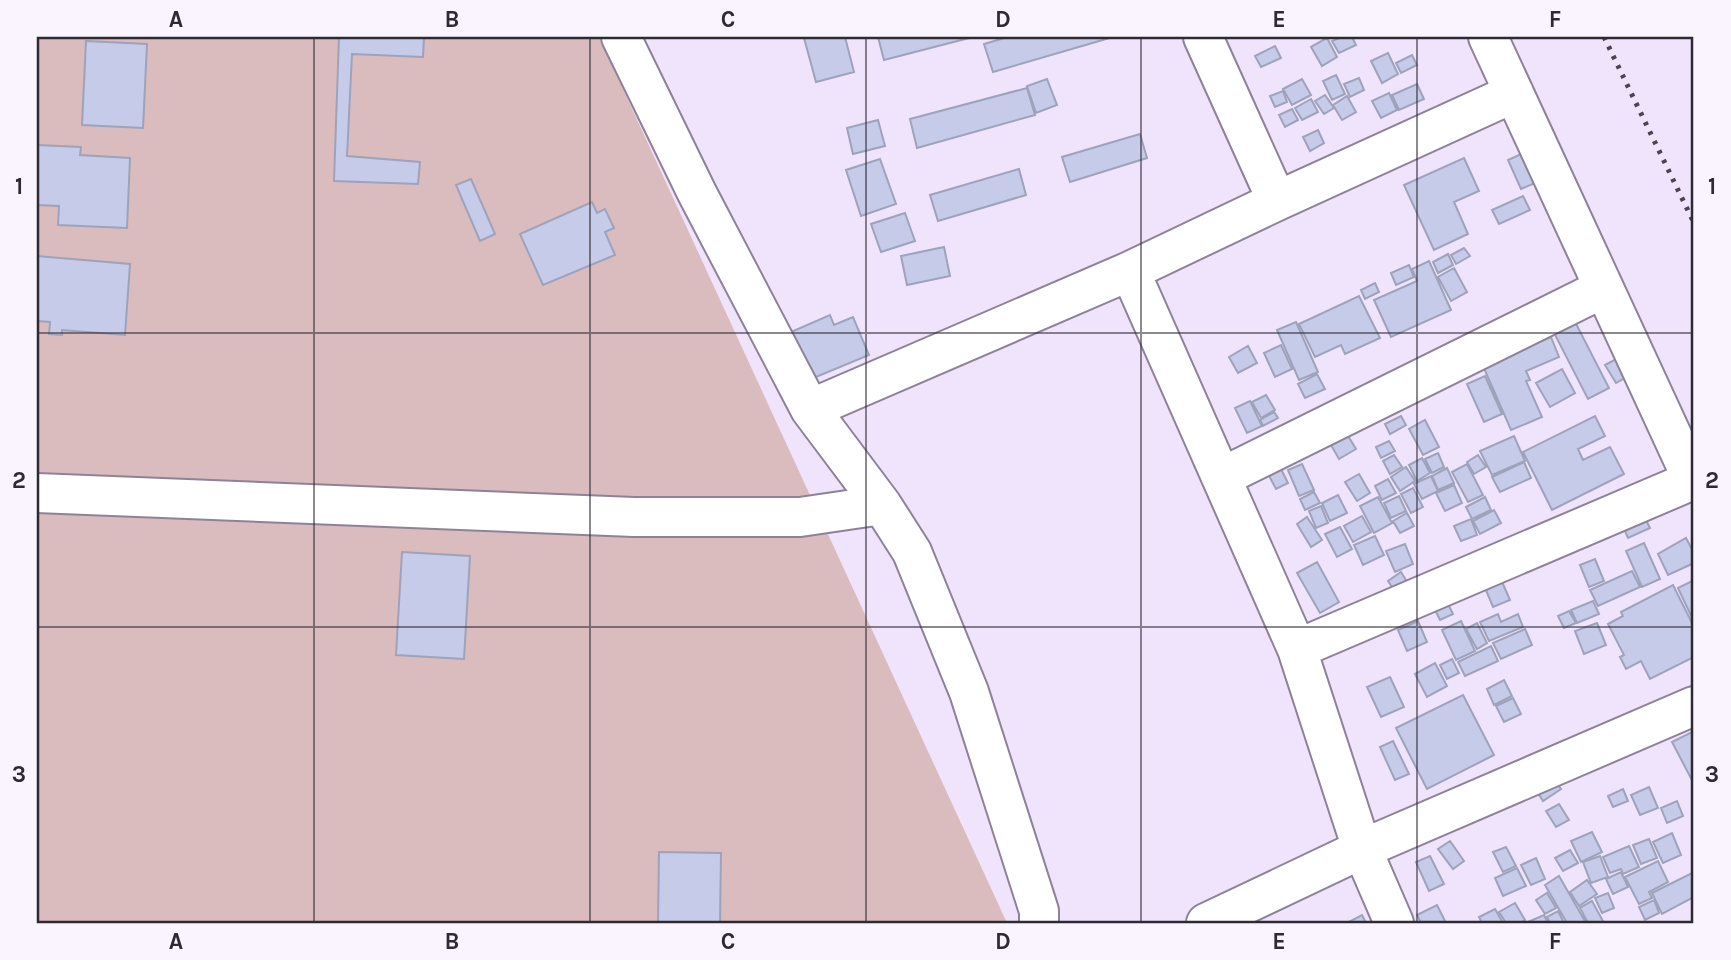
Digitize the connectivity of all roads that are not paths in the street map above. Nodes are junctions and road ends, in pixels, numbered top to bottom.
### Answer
1 (621, 37) edge
2 (1203, 37) edge
3 (1488, 37) edge
4 (1514, 93) junction
5 (1276, 201) junction
6 (1130, 271) junction
7 (1604, 288) junction
8 (810, 409) junction
9 (1222, 477) junction
10 (1694, 481) edge
11 (37, 493) edge
12 (882, 505) junction
13 (1297, 649) junction
14 (1694, 706) edge
15 (1362, 849) junction
16 (1040, 923) edge
17 (1206, 923) edge
18 (1394, 923) edge

1 - 8 street
2 - 5 street
3 - 4 street
4 - 5 street
4 - 7 street
5 - 6 street
6 - 8 street
6 - 9 street
7 - 9 street
7 - 10 street
8 - 12 street
9 - 13 street
10 - 13 street
11 - 12 street
12 - 16 street
13 - 15 street
14 - 15 street
15 - 17 street
15 - 18 street

